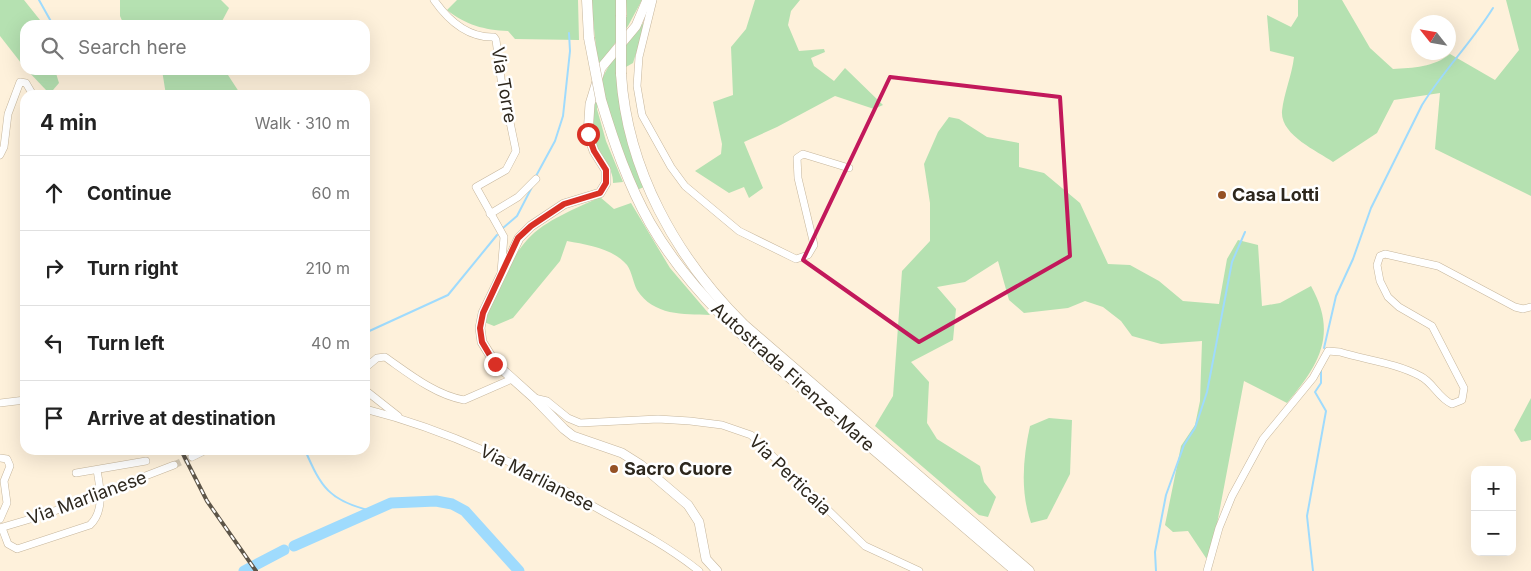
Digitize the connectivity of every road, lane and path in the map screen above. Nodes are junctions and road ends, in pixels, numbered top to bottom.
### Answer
1 (434, 0) edge
2 (587, 0) edge
3 (621, 0) edge
4 (648, 0) edge
5 (653, 0) edge
6 (30, 90) edge
7 (2, 134) edge
8 (0, 155) edge
9 (848, 168) dead end
10 (536, 179) dead end
11 (490, 214) junction
12 (501, 274) junction
13 (1531, 308) edge
14 (370, 363) edge
15 (512, 379) junction
16 (370, 394) edge
17 (534, 398) junction
18 (20, 401) edge
19 (0, 403) edge
20 (370, 410) edge
21 (401, 418) junction
22 (196, 455) edge
23 (192, 457) tunnel mouth
24 (0, 458) edge
25 (146, 461) dead end
26 (174, 465) tunnel mouth
27 (97, 470) junction
28 (76, 474) dead end
29 (102, 494) junction
30 (0, 519) edge
31 (1, 528) edge
32 (699, 571) edge
33 (717, 571) edge
34 (919, 571) edge
35 (1016, 571) edge
36 (1029, 571) edge
37 (1207, 571) edge

1 - 11 street, Via Torre
2 - 35 highway, Autostrada Firenze-Mare, bridge
3 - 36 highway, Autostrada Firenze-Mare, bridge
4 - 12 main road
5 - 9 street
6 - 7 street
7 - 8 street
10 - 11 street
11 - 12 street
12 - 15 main road
13 - 37 street
14 - 15 street
15 - 17 main road
16 - 21 street
17 - 33 main road
17 - 34 street, Via Perticaia
18 - 19 street
20 - 21 street, Via Marlianese
21 - 32 street, Via Marlianese
22 - 23 street
24 - 30 street
25 - 27 street
26 - 29 street, Via Marlianese
27 - 28 street
27 - 29 street
29 - 31 street, Via Marlianese
29 - 31 street

